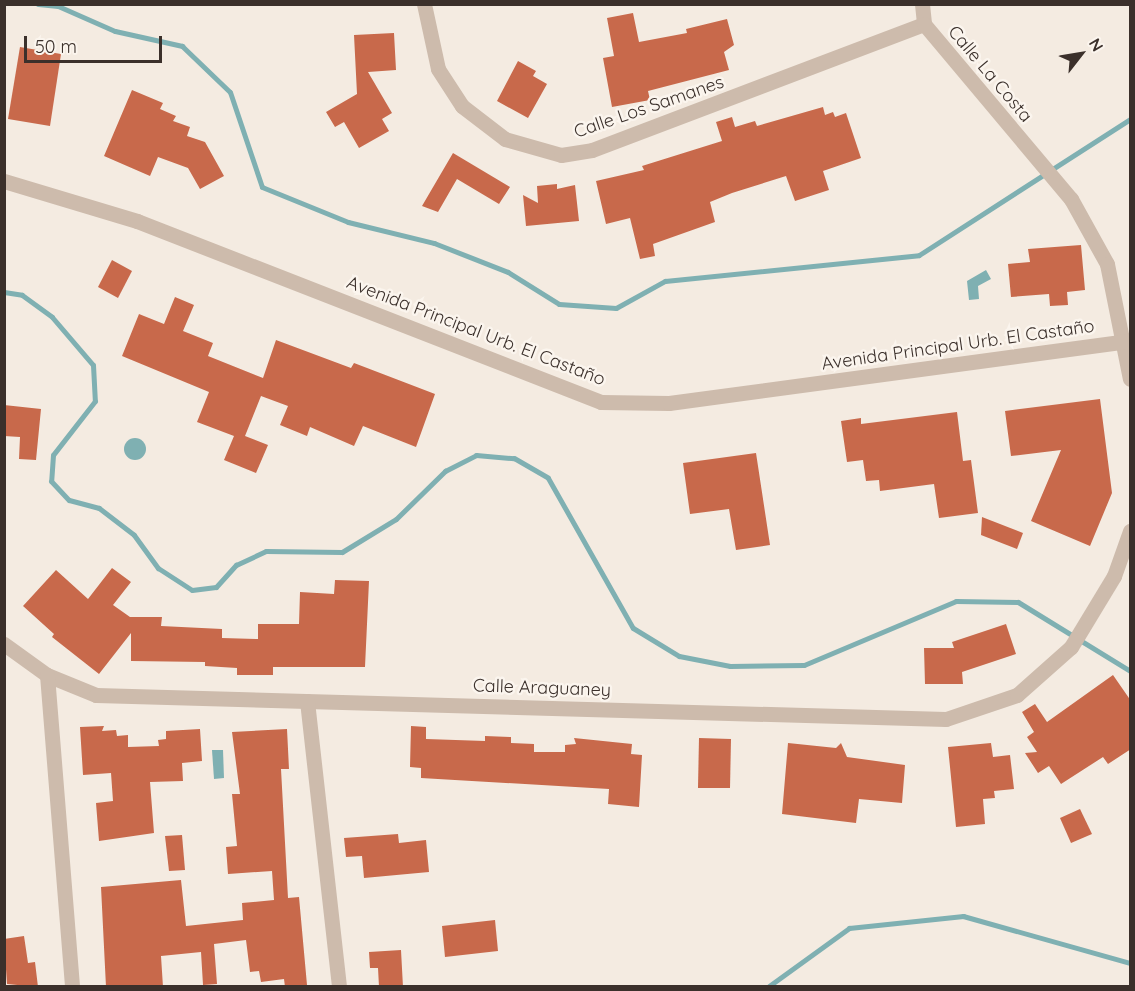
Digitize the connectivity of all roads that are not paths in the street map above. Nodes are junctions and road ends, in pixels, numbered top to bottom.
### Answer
1 (424, 4) edge
2 (921, 4) edge
3 (924, 24) junction
4 (4, 181) edge
5 (1127, 342) edge
6 (1131, 379) edge
7 (1131, 531) edge
8 (4, 644) edge
9 (46, 675) junction
10 (307, 701) junction
11 (72, 987) edge
12 (339, 987) edge

1 - 3 street, Calle Los Samanes
2 - 3 street, Calle La Costa
3 - 5 street, Calle La Costa
4 - 5 street, Avenida Principal Urb. El Castaño
5 - 6 street, Calle La Costa
7 - 10 street, Calle Araguaney
8 - 9 street, Calle Araguaney
9 - 10 street, Calle Araguaney
9 - 11 street
10 - 12 street

